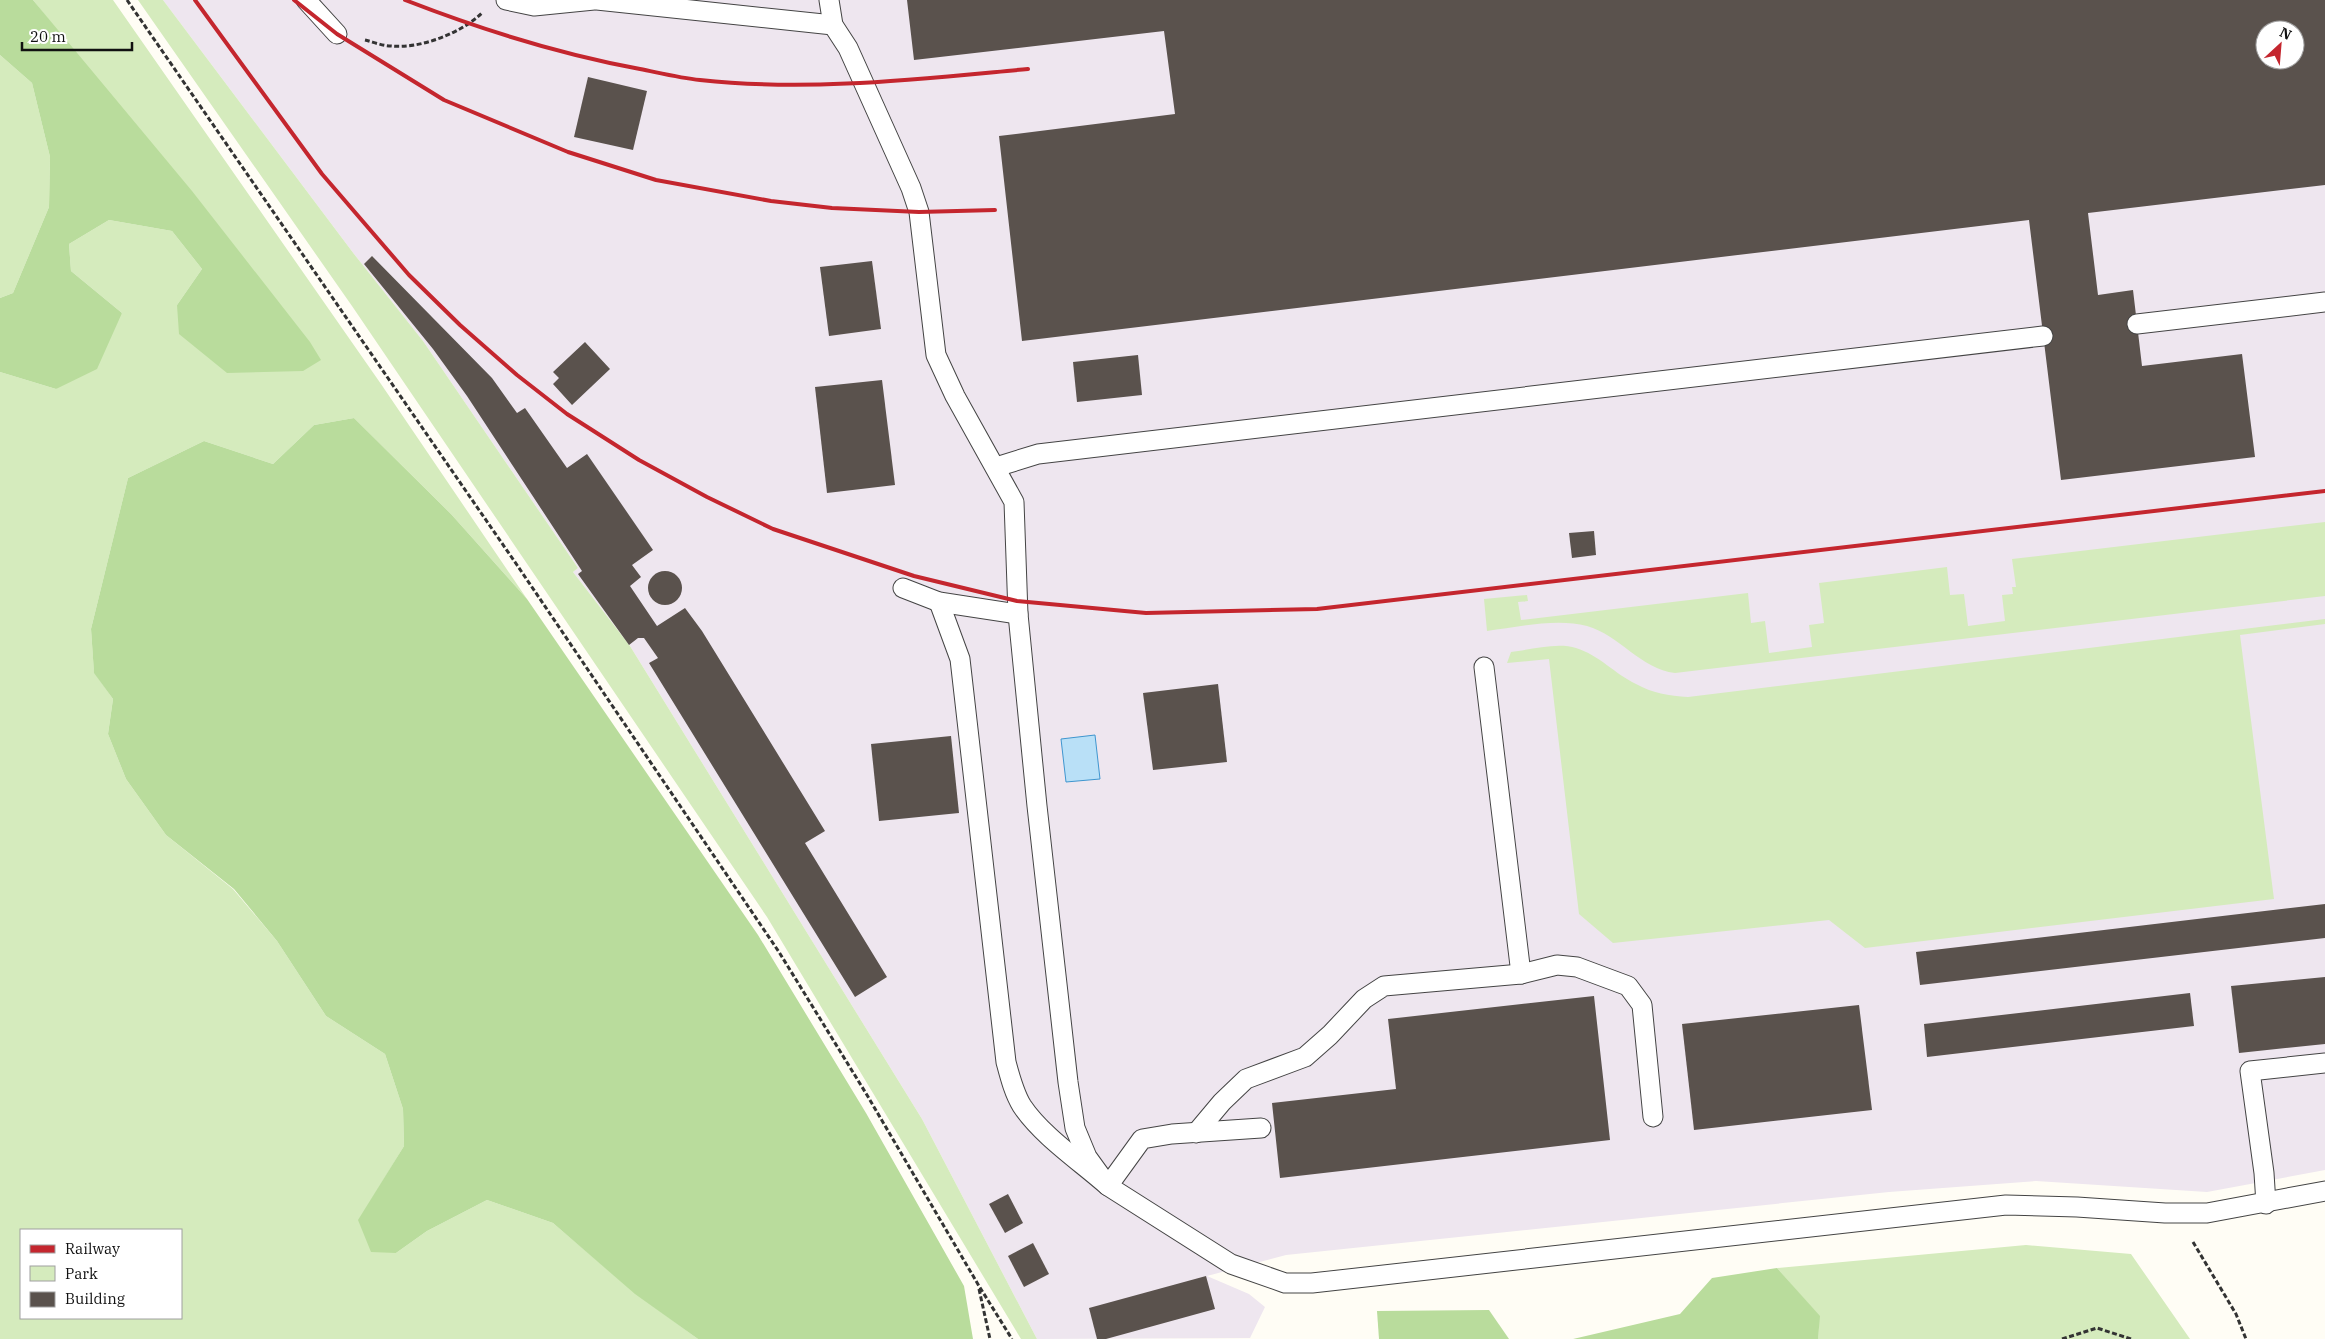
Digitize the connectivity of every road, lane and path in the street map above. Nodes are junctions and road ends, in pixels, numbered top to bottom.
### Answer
1 (128, 0) edge
2 (306, 0) edge
3 (596, 0) edge
4 (829, 0) edge
5 (497, 3) edge
6 (833, 25) junction
7 (336, 34) joint
8 (2325, 302) edge
9 (2137, 324) dead end
10 (2043, 336) dead end
11 (996, 467) junction
12 (903, 588) dead end
13 (939, 602) junction
14 (1018, 614) junction
15 (1484, 667) dead end
16 (1521, 974) junction
17 (2325, 1063) edge
18 (1653, 1117) dead end
19 (1261, 1128) dead end
20 (1196, 1133) junction
21 (1108, 1186) junction
22 (2325, 1191) edge
23 (2266, 1204) junction
24 (2176, 1213) junction
25 (978, 1286) junction
26 (990, 1339) edge
27 (1012, 1339) edge
28 (2062, 1339) edge
29 (2131, 1339) edge
30 (2246, 1339) edge

1 - 25 path
2 - 7 lane
3 - 5 lane
3 - 6 lane
4 - 6 lane
5 - 7 path
6 - 11 lane
8 - 9 lane
10 - 11 lane
11 - 14 lane
12 - 13 lane
13 - 14 lane
13 - 21 lane
14 - 21 lane
15 - 16 lane
16 - 18 lane
16 - 20 lane
17 - 23 lane
19 - 20 lane
20 - 21 lane
21 - 24 lane
22 - 23 lane
23 - 24 lane
24 - 30 path
25 - 26 path
25 - 27 path
28 - 29 path

